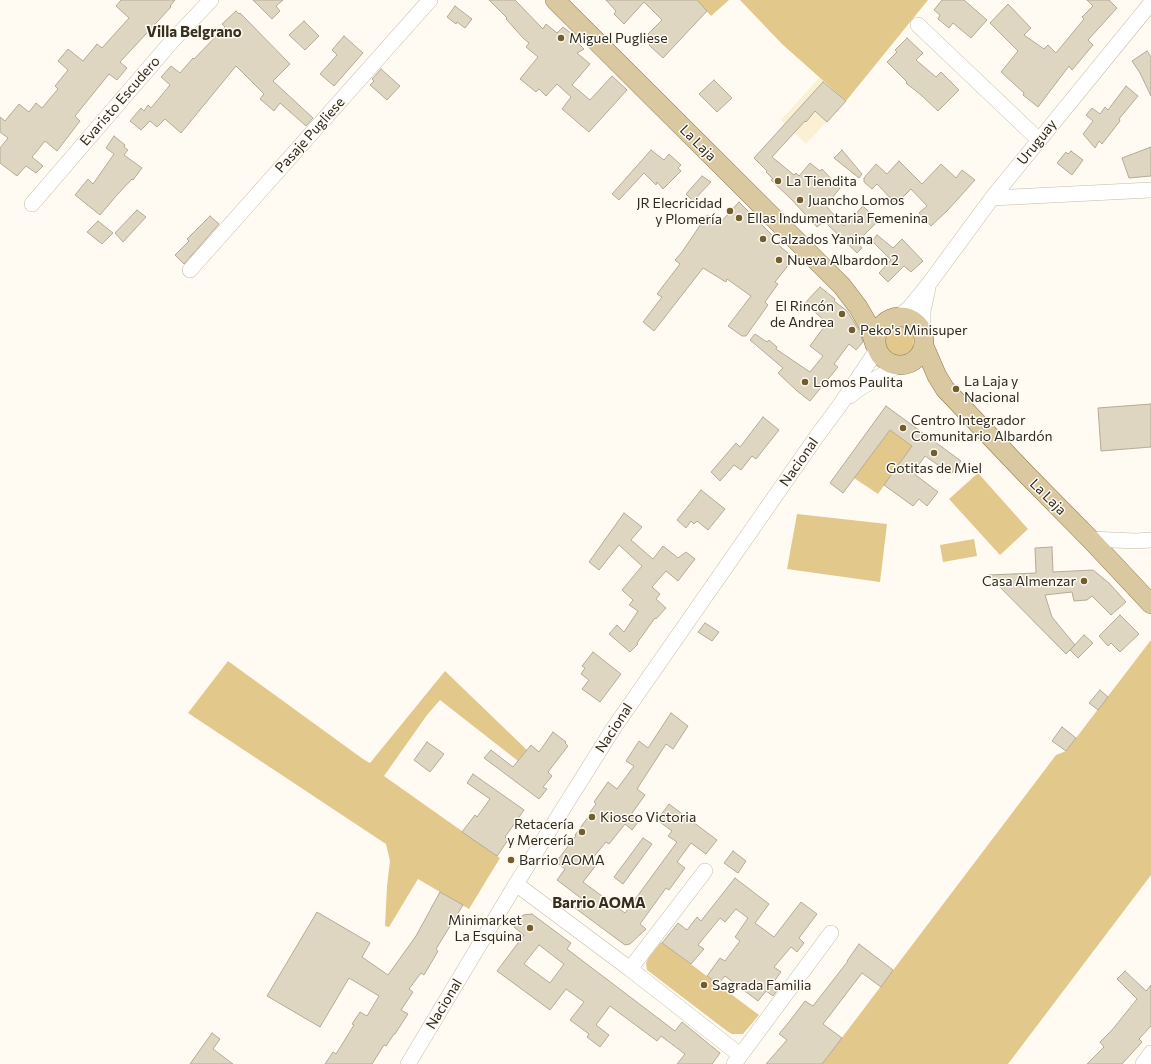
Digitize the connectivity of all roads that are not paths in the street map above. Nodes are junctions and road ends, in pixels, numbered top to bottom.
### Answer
1 (211, 0) edge
2 (430, 0) edge
3 (555, 0) edge
4 (1151, 3) edge
5 (918, 25) dead end
6 (1039, 140) junction
7 (1151, 190) edge
8 (992, 198) junction
9 (32, 204) dead end
10 (190, 270) dead end
11 (928, 285) junction
12 (842, 286) junction
13 (898, 317) junction
14 (924, 339) junction
15 (876, 347) junction
16 (900, 366) junction
17 (945, 389) junction
18 (840, 405) junction
19 (1090, 539) junction
20 (1151, 540) edge
21 (1151, 604) edge
22 (705, 871) dead end
23 (516, 884) junction
24 (832, 932) dead end
25 (630, 969) junction
26 (1151, 1053) edge
27 (737, 1060) edge
28 (408, 1064) edge
29 (1143, 1064) edge

1 - 9 street, Evaristo Escudero
2 - 10 street, Pasaje Pugliese
3 - 12 main road, La Laja
4 - 6 street, Uruguay
5 - 6 street
6 - 8 street, Uruguay
7 - 8 street
8 - 11 street, Uruguay
11 - 13 street, Uruguay
11 - 14 street, Uruguay
12 - 13 main road, La Laja
12 - 15 main road, La Laja
13 - 14 main road
13 - 15 main road
14 - 16 main road
14 - 17 main road, La Laja
15 - 16 main road
15 - 18 street, Nacional
16 - 17 main road, La Laja
16 - 18 street, Nacional
17 - 19 main road, La Laja
18 - 23 street, Nacional
19 - 20 street
19 - 21 main road, La Laja
22 - 25 street
23 - 25 street
23 - 28 street, Nacional
24 - 27 street
25 - 27 street
26 - 29 street

